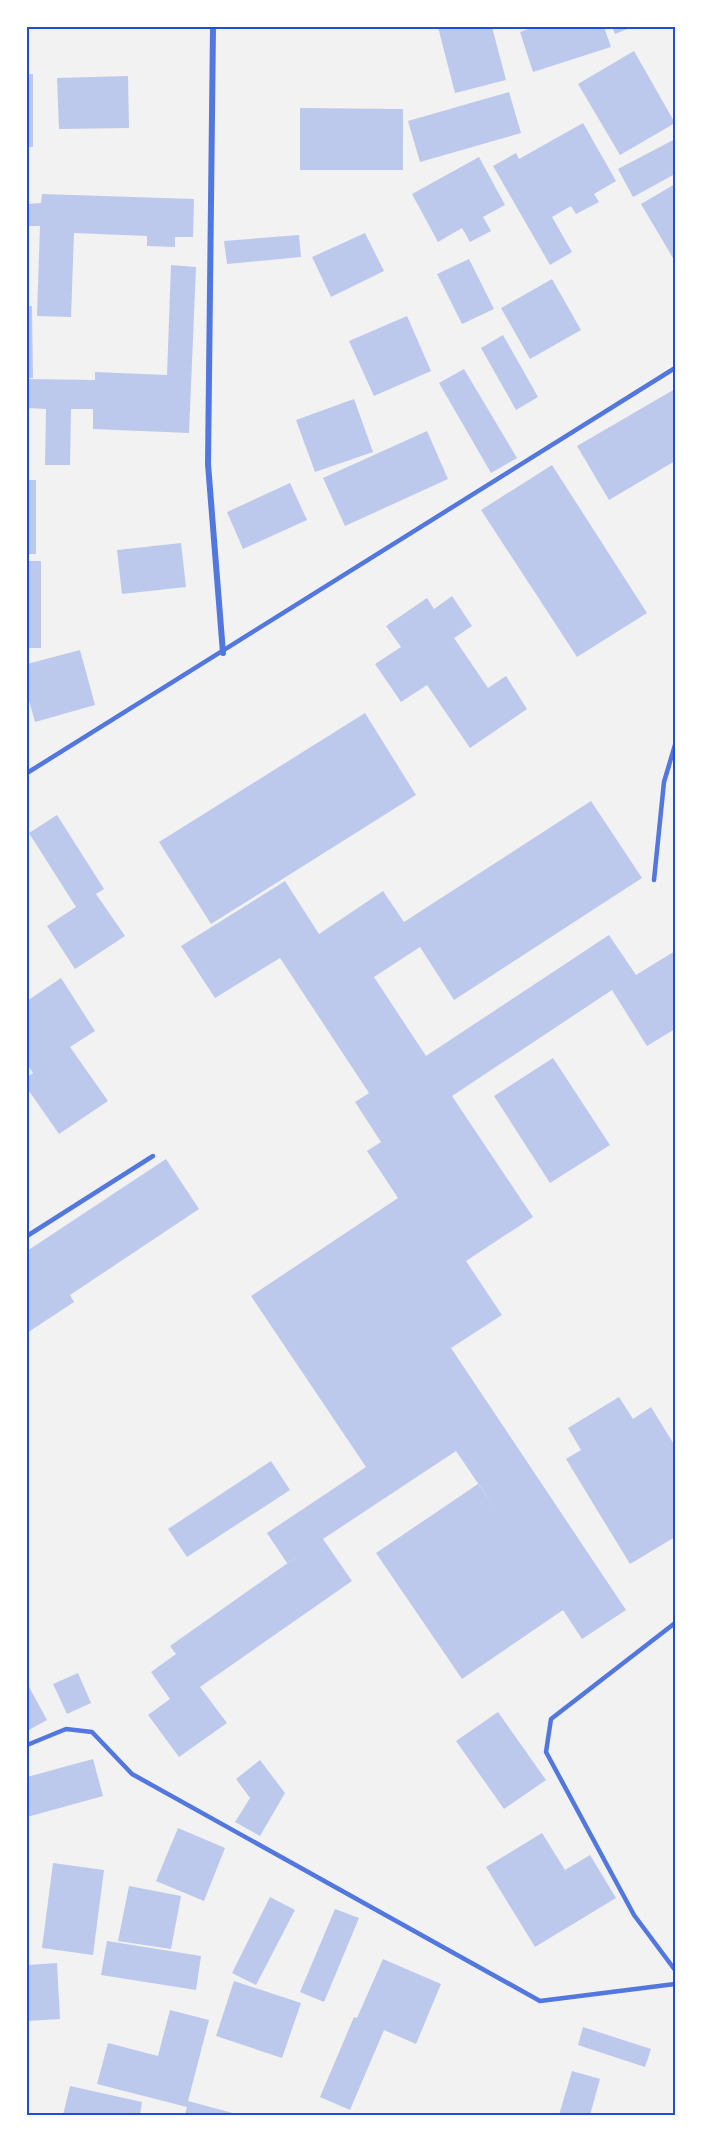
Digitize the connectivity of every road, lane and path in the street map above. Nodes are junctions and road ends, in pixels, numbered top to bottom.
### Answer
1 (213, 27) edge
2 (675, 368) edge
3 (223, 653) junction
4 (675, 746) edge
5 (27, 773) edge
6 (654, 880) dead end
7 (153, 1156) dead end
8 (27, 1236) edge
9 (675, 1623) edge
10 (27, 1745) edge
11 (675, 1970) edge
12 (675, 1984) edge

1 - 3 street
2 - 3 lane
3 - 5 lane
4 - 6 lane
7 - 8 lane
9 - 11 lane
10 - 12 lane

